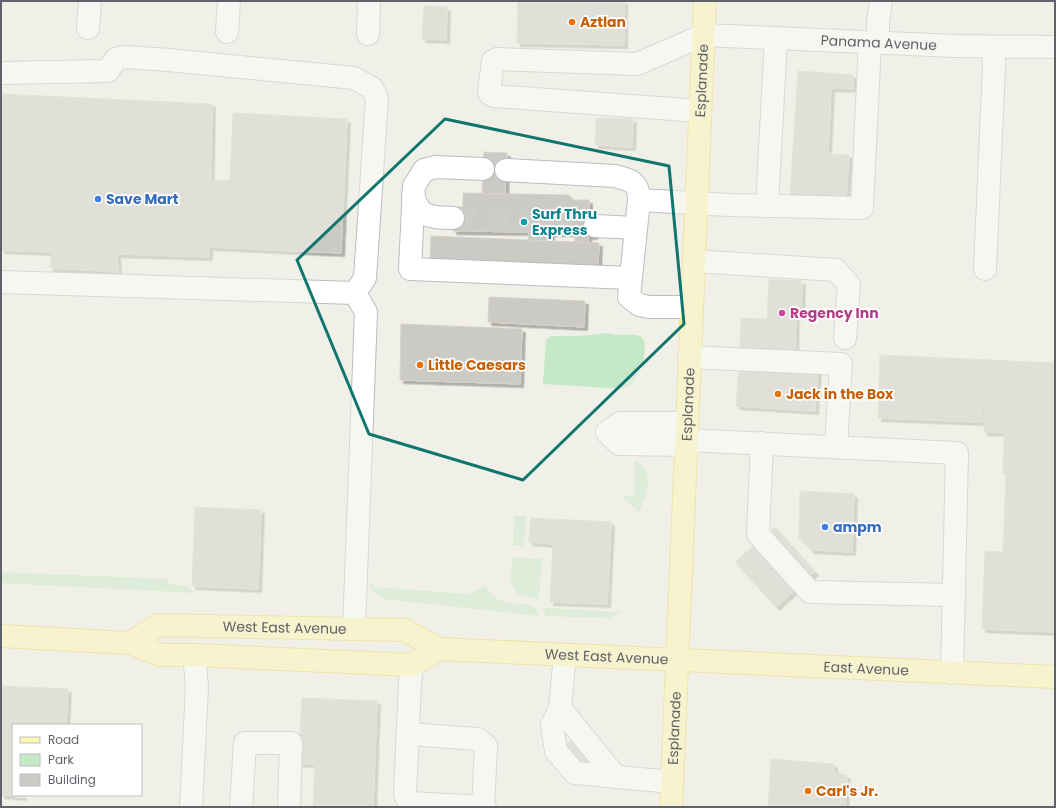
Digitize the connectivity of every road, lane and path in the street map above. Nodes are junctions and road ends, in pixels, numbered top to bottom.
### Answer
1 (90, 1) edge
2 (229, 1) edge
3 (369, 1) edge
4 (705, 1) edge
5 (881, 1) edge
6 (88, 28) dead end
7 (227, 32) dead end
8 (368, 34) dead end
9 (704, 35) junction
10 (776, 38) junction
11 (874, 43) junction
12 (993, 47) junction
13 (1055, 47) edge
14 (1, 73) edge
15 (700, 111) junction
16 (483, 169) dead end
17 (506, 170) dead end
18 (413, 194) junction
19 (639, 200) junction
20 (696, 203) junction
21 (767, 206) junction
22 (453, 218) tunnel mouth
23 (594, 226) tunnel mouth
24 (636, 228) junction
25 (694, 260) junction
26 (984, 269) dead end
27 (630, 278) junction
28 (1, 282) edge
29 (355, 293) junction
30 (692, 307) junction
31 (845, 338) dead end
32 (689, 357) junction
33 (686, 436) junction
34 (762, 443) junction
35 (836, 446) junction
36 (954, 596) junction
37 (354, 629) junction
38 (1, 636) edge
39 (130, 643) junction
40 (439, 649) junction
41 (194, 655) junction
42 (565, 655) junction
43 (678, 660) junction
44 (412, 665) junction
45 (952, 672) junction
46 (1055, 677) edge
47 (560, 708) junction
48 (408, 734) junction
49 (616, 777) junction
50 (672, 782) junction
51 (191, 807) edge
52 (241, 807) edge
53 (289, 807) edge
54 (484, 807) edge
55 (671, 807) edge

1 - 6 street
2 - 7 street
3 - 8 street
4 - 9 main road, Esplanade
5 - 11 street
9 - 10 street, Panama Avenue
9 - 15 main road, Esplanade
9 - 15 street
10 - 11 street, Panama Avenue
10 - 21 street
11 - 12 street, Panama Avenue
11 - 21 street
12 - 13 street, Panama Avenue
12 - 26 street
14 - 29 street
15 - 20 main road, Esplanade
16 - 18 street
17 - 19 street
18 - 22 street
18 - 27 street
19 - 20 street
19 - 24 street
20 - 21 street
20 - 25 main road, Esplanade
23 - 24 street
24 - 27 street
25 - 30 main road, Esplanade
25 - 31 street
27 - 30 street
28 - 29 street
29 - 37 street
30 - 32 main road, Esplanade
32 - 33 main road, Esplanade
32 - 35 street
33 - 34 street
33 - 43 main road, Esplanade
34 - 35 street
34 - 36 street
35 - 36 street
36 - 45 street
37 - 39 main road, West East Avenue
37 - 40 main road, West East Avenue
38 - 39 main road, West East Avenue
39 - 41 main road, West East Avenue
40 - 42 main road, West East Avenue
40 - 44 main road
41 - 44 main road, West East Avenue
41 - 51 street
42 - 43 main road, West East Avenue
42 - 47 street
43 - 45 main road, East Avenue
43 - 50 main road, Esplanade
44 - 48 street
45 - 46 main road, East Avenue
47 - 49 street
47 - 49 street
48 - 54 street
48 - 54 street
49 - 50 street
50 - 55 main road, Esplanade
52 - 53 street

